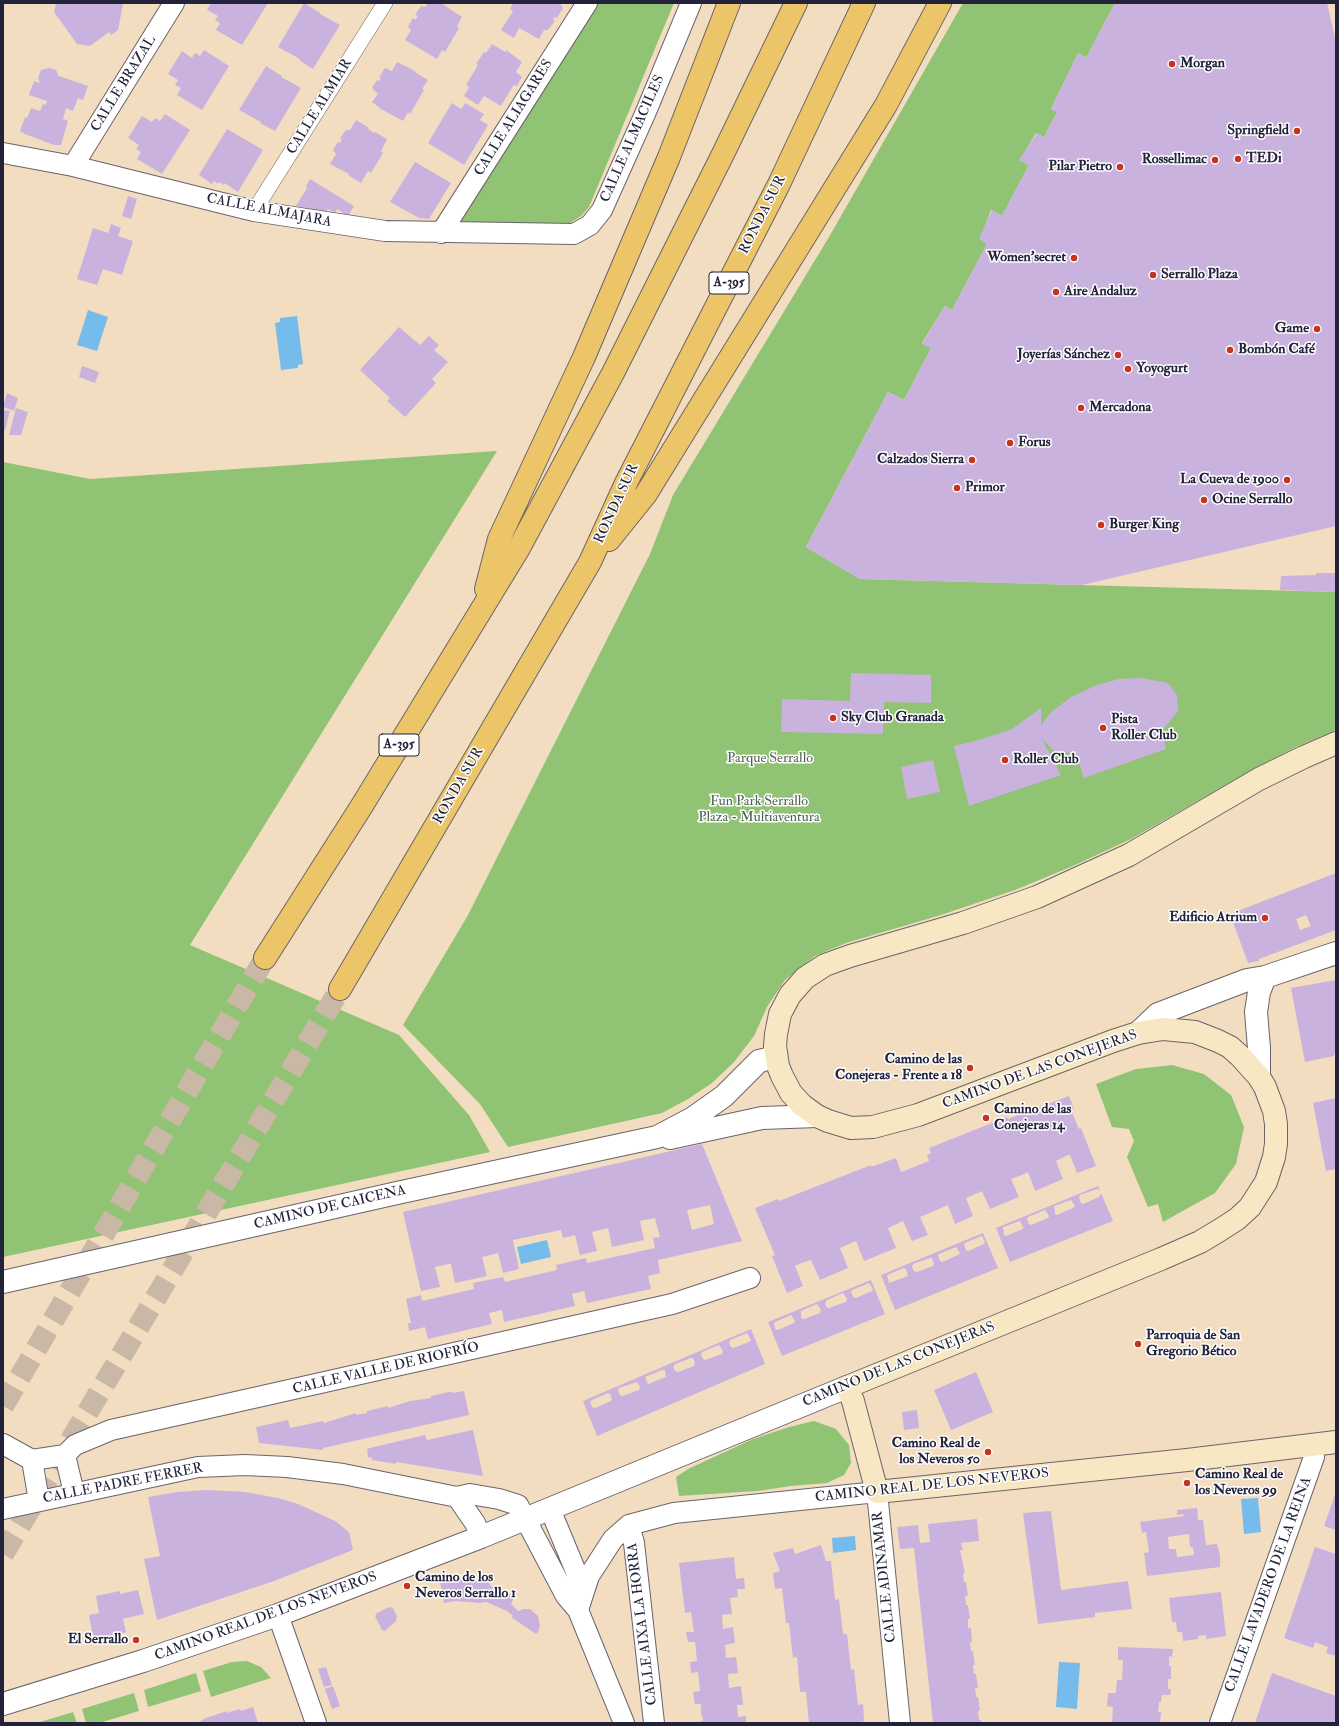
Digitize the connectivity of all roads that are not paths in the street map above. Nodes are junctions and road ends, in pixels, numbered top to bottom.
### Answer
1 (174, 3) edge
2 (385, 3) edge
3 (587, 3) edge
4 (691, 3) edge
5 (729, 3) edge
6 (796, 3) edge
7 (864, 3) edge
8 (940, 3) edge
9 (3, 153) edge
10 (73, 166) junction
11 (254, 211) junction
12 (441, 233) junction
13 (540, 234) joint
14 (590, 562) junction
15 (480, 611) junction
16 (1336, 743) edge
17 (1336, 953) edge
18 (265, 958) tunnel mouth
19 (1264, 978) junction
20 (340, 989) tunnel mouth
21 (1138, 1033) junction
22 (776, 1056) junction
23 (1259, 1077) junction
24 (791, 1093) junction
25 (724, 1096) junction
26 (817, 1116) junction
27 (762, 1118) junction
28 (736, 1124) junction
29 (657, 1137) junction
30 (750, 1278) dead end
31 (3, 1282) edge
32 (847, 1387) junction
33 (1336, 1442) edge
34 (3, 1444) edge
35 (1312, 1446) junction
36 (64, 1455) junction
37 (32, 1460) junction
38 (877, 1492) junction
39 (74, 1494) junction
40 (457, 1497) junction
41 (39, 1501) junction
42 (3, 1509) edge
43 (550, 1509) junction
44 (526, 1518) junction
45 (629, 1525) junction
46 (481, 1537) junction
47 (581, 1601) junction
48 (278, 1615) junction
49 (3, 1704) edge
50 (316, 1723) edge
51 (624, 1723) edge
52 (654, 1723) edge
53 (900, 1723) edge
54 (1220, 1723) edge

1 - 10 street, CALLE BRAZAL
2 - 11 street, CALLE ALMIAR
3 - 12 street, CALLE ALIAGARES
4 - 13 street, CALLE ALMACILES
5 - 15 highway
6 - 15 highway, A-395
7 - 14 highway, RONDA SUR / A-395
8 - 14 highway
9 - 10 street, CALLE ALMAJARA
10 - 11 street, CALLE ALMAJARA
11 - 12 street, CALLE ALMAJARA
12 - 13 street, CALLE ALMAJARA
14 - 20 highway, RONDA SUR / A-395
15 - 18 highway, A-395
16 - 22 main road, CAMINO DE LAS CONEJERAS
17 - 19 street
19 - 21 street
19 - 23 street
21 - 23 main road, CAMINO DE LAS CONEJERAS
21 - 26 main road, CAMINO DE LAS CONEJERAS
22 - 24 main road, CAMINO DE LAS CONEJERAS
22 - 25 street, CAMINO DE CAICENA
23 - 32 main road, CAMINO DE LAS CONEJERAS
24 - 26 main road, CAMINO DE LAS CONEJERAS
24 - 27 street, CAMINO DE CAICENA
25 - 28 street
25 - 29 street, CAMINO DE CAICENA
26 - 27 street, CAMINO DE CAICENA
27 - 28 street, CAMINO DE CAICENA
28 - 29 street, CAMINO DE CAICENA
29 - 31 street, CAMINO DE CAICENA
30 - 36 street, CALLE VALLE DE RIOFRÍO
32 - 38 main road, CALLE ADINAMAR
32 - 43 street, CAMINO DE LAS CONEJERAS
33 - 35 main road, CAMINO REAL DE LOS NEVEROS
34 - 37 street
35 - 38 main road, CAMINO REAL DE LOS NEVEROS
35 - 54 street, CALLE LAVADERO DE LA REINA
36 - 37 street
36 - 39 street
37 - 41 street
38 - 45 street, CAMINO REAL DE LOS NEVEROS
38 - 53 street, CALLE ADINAMAR
39 - 40 street, CALLE PADRE FERRER
39 - 41 street, CALLE PADRE FERRER
40 - 44 street, CALLE PADRE FERRER
40 - 46 street
41 - 42 street, CALLE PADRE FERRER
43 - 44 street, CAMINO DE LAS CONEJERAS
43 - 47 street
44 - 46 street, CAMINO REAL DE LOS NEVEROS
44 - 47 street
45 - 47 street, CAMINO REAL DE LOS NEVEROS
45 - 52 street, CALLE AIXA LA HORRA
46 - 48 street, CAMINO REAL DE LOS NEVEROS
47 - 51 street
48 - 49 street, CAMINO REAL DE LOS NEVEROS
48 - 50 street

